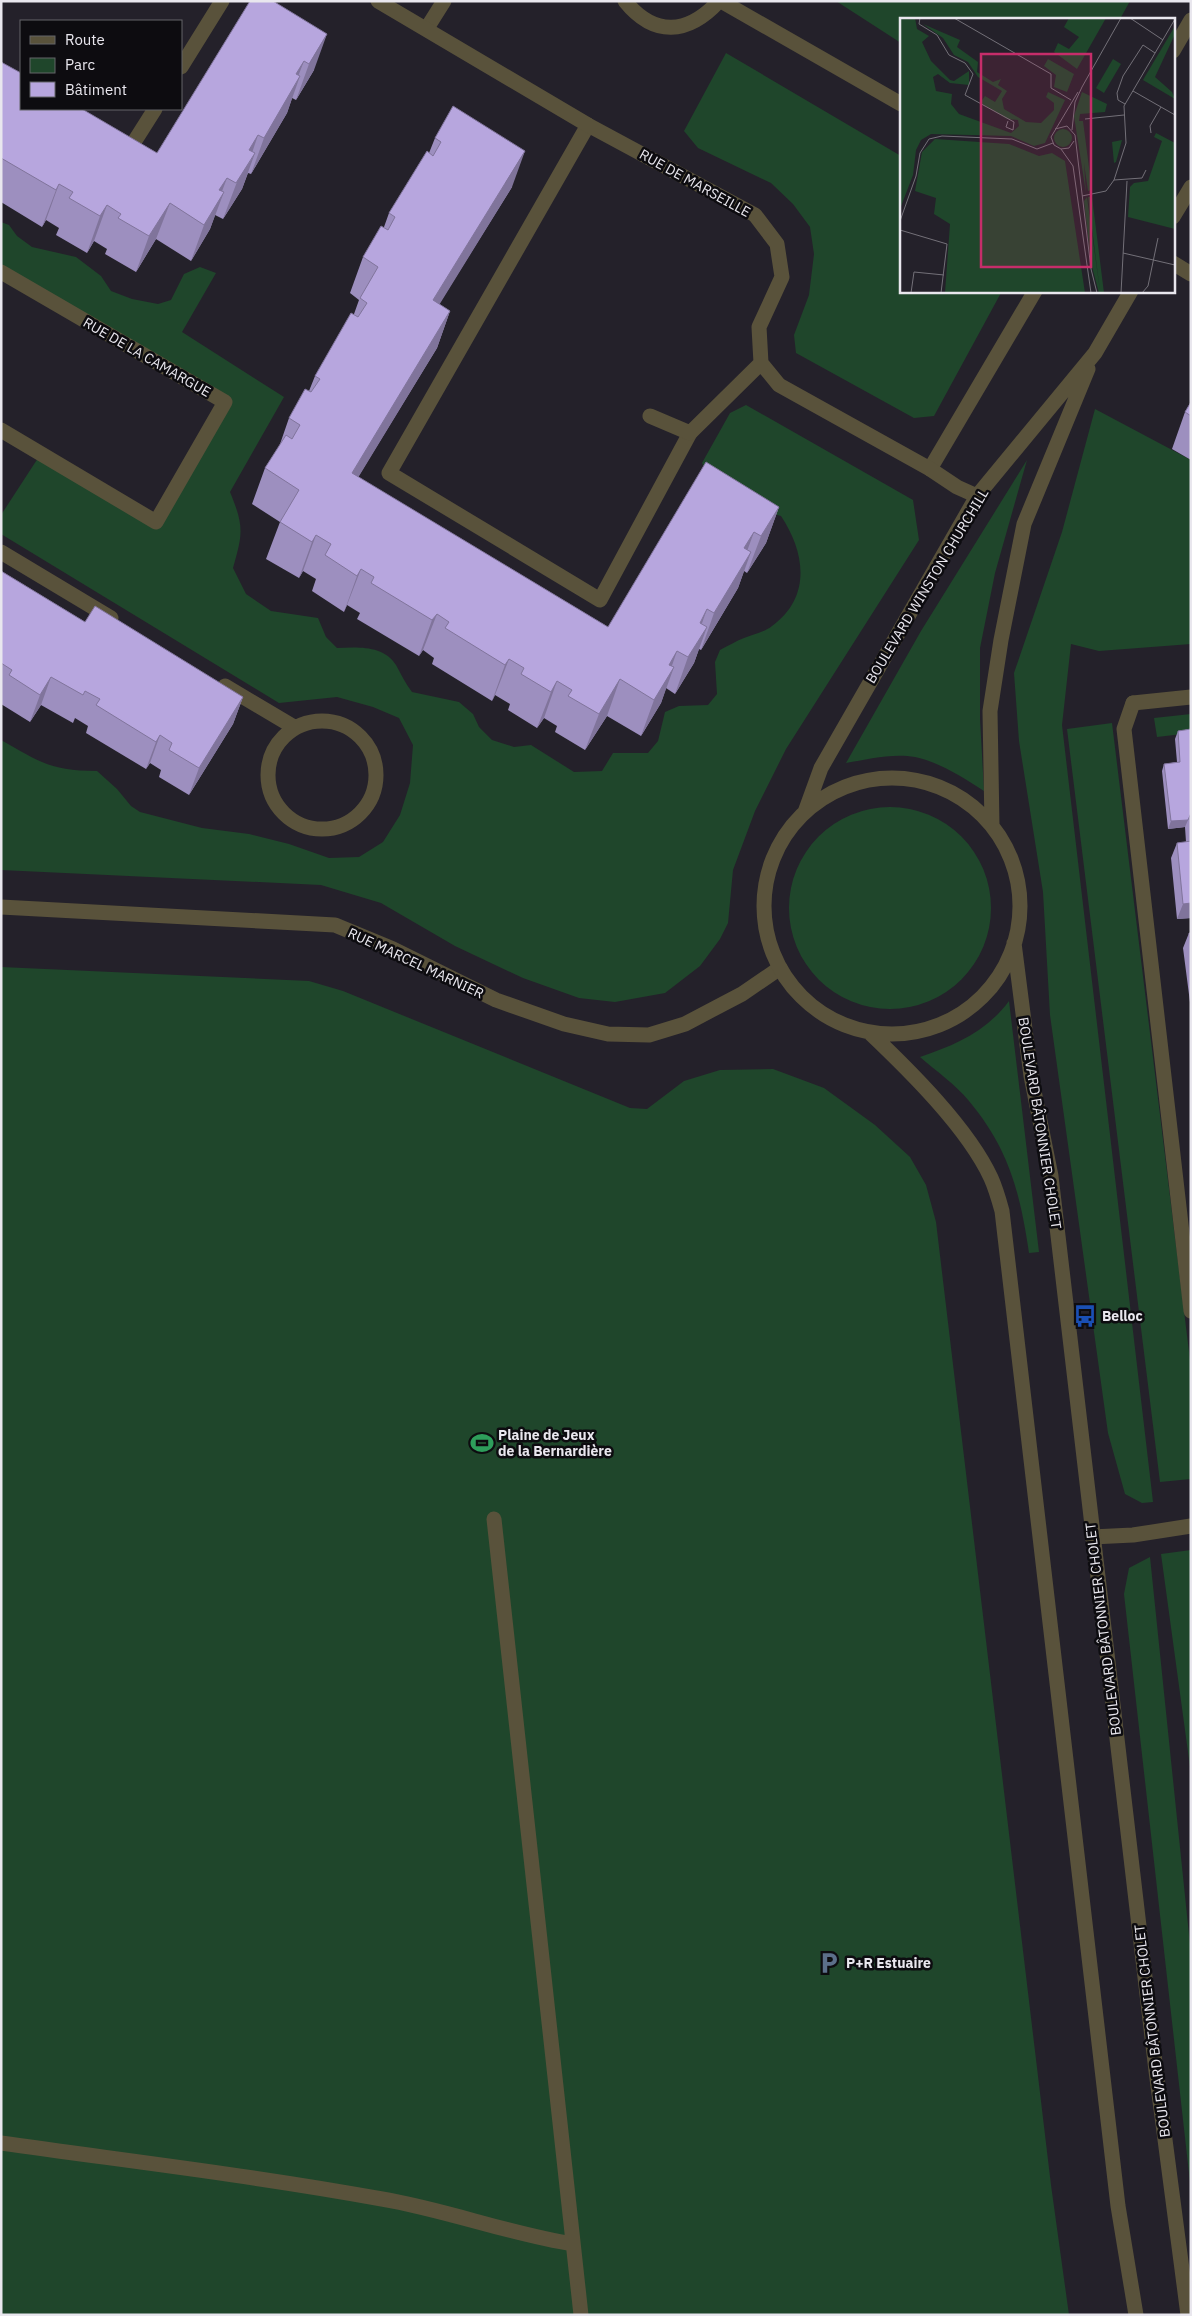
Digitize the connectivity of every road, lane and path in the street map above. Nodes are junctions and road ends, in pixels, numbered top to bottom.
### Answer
1 (222, 1) edge
2 (378, 1) edge
3 (444, 1) edge
4 (625, 1) edge
5 (720, 1) edge
6 (1191, 20) edge
7 (427, 28) junction
8 (1174, 49) edge
9 (182, 65) edge
10 (900, 103) edge
11 (154, 110) edge
12 (588, 124) junction
13 (106, 136) edge
14 (1191, 187) edge
15 (1174, 216) edge
16 (1174, 264) edge
17 (1, 272) edge
18 (1191, 274) edge
19 (1034, 292) edge
20 (1130, 292) edge
21 (1095, 353) junction
22 (761, 363) junction
23 (650, 416) dead end
24 (1, 430) edge
25 (690, 433) junction
26 (930, 469) junction
27 (977, 496) junction
28 (1, 552) edge
29 (124, 626) edge
30 (209, 677) edge
31 (1191, 697) edge
32 (294, 728) junction
33 (805, 812) junction
34 (992, 826) junction
35 (1, 906) edge
36 (1014, 943) junction
37 (780, 968) junction
38 (869, 1032) junction
39 (1191, 1311) edge
40 (494, 1519) dead end
41 (1191, 1526) edge
42 (1092, 1537) junction
43 (1, 2143) edge
44 (573, 2244) junction
45 (581, 2315) edge
46 (1136, 2315) edge
47 (1188, 2315) edge

1 - 9 street
2 - 7 street, RUE DE MARSEILLE
3 - 7 street
4 - 5 street
5 - 10 street
6 - 8 street
7 - 12 street, RUE DE MARSEILLE
11 - 13 street
12 - 22 street, RUE DE MARSEILLE
12 - 25 street
14 - 15 street
16 - 18 street
17 - 24 street, RUE DE LA CAMARGUE
19 - 26 street
20 - 21 street, BOULEVARD WINSTON CHURCHILL
21 - 27 street, BOULEVARD WINSTON CHURCHILL
21 - 34 street, BOULEVARD WINSTON CHURCHILL
22 - 25 street
22 - 26 street
23 - 25 street
26 - 27 street
27 - 33 street, BOULEVARD WINSTON CHURCHILL
28 - 29 street
30 - 32 street
31 - 39 street
32 - 32 street
33 - 34 street
33 - 37 street
34 - 36 street
35 - 37 street, RUE MARCEL MARNIER
36 - 38 street
36 - 42 street, BOULEVARD BÂTONNIER CHOLET
37 - 38 street
38 - 46 street
40 - 44 street
41 - 42 street
42 - 47 street, BOULEVARD BÂTONNIER CHOLET
43 - 44 street
44 - 45 street

